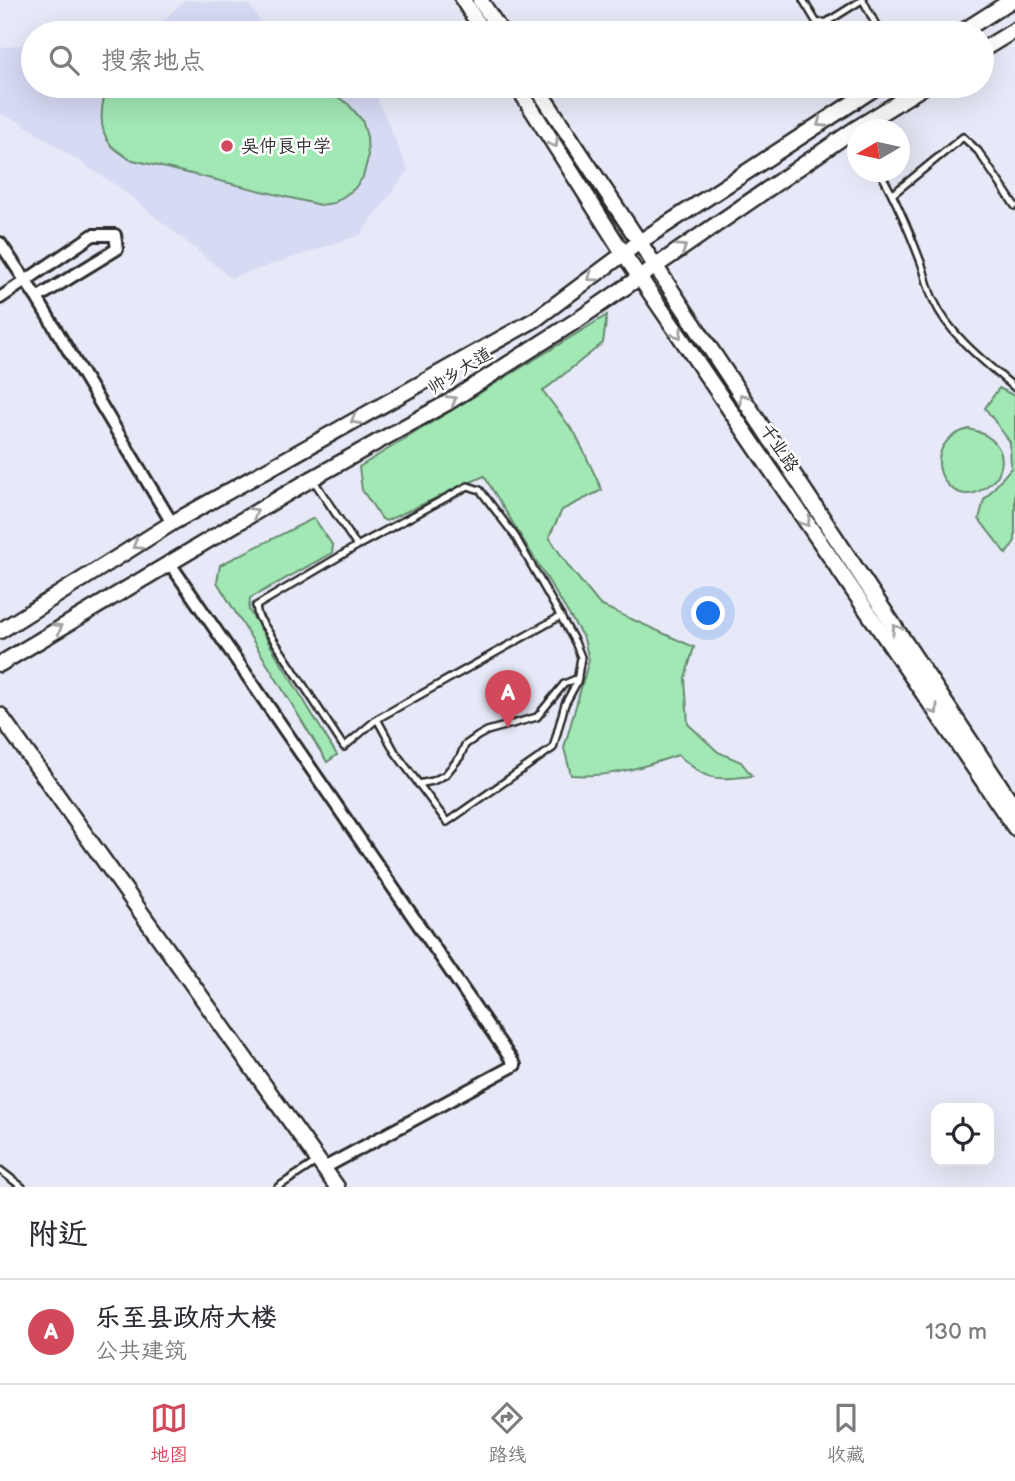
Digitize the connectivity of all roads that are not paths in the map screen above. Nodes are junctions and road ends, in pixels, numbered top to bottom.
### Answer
1 (463, 0) edge
2 (480, 0) edge
3 (803, 0) edge
4 (863, 0) edge
5 (1012, 0) edge
6 (476, 21) edge
7 (494, 21) edge
8 (816, 21) edge
9 (829, 21) edge
10 (874, 21) edge
11 (979, 21) edge
12 (1015, 30) edge
13 (994, 43) edge
14 (525, 98) edge
15 (544, 98) edge
16 (860, 98) edge
17 (907, 98) edge
18 (874, 119) edge
19 (847, 137) edge
20 (885, 182) edge
21 (892, 194) junction
22 (1015, 206) edge
23 (0, 243) edge
24 (638, 243) junction
25 (623, 253) junction
26 (655, 266) junction
27 (640, 278) junction
28 (26, 280) junction
29 (0, 298) edge
30 (37, 298) junction
31 (1015, 387) edge
32 (313, 478) junction
33 (172, 523) junction
34 (357, 546) junction
35 (169, 562) junction
36 (561, 616) junction
37 (0, 631) edge
38 (0, 664) edge
39 (578, 678) junction
40 (0, 715) edge
41 (377, 719) junction
42 (418, 784) junction
43 (1015, 808) edge
44 (1015, 828) edge
45 (321, 1164) junction
46 (0, 1170) edge
47 (22, 1187) edge
48 (278, 1187) edge
49 (337, 1187) edge

1 - 6 main road
2 - 7 main road
3 - 8 lane
4 - 9 lane
4 - 10 lane
5 - 11 main road
12 - 13 main road
14 -> 25 main road, 千业路
15 - 24 main road, 千业路
16 -> 24 main road, 帅乡大道
17 - 18 main road, 帅乡大道
26 -> 19 main road, 帅乡大道
20 - 21 lane
21 - 22 lane
21 - 31 lane
23 - 28 street
24 - 25 main road, 帅乡大道
24 - 26 main road, 千业路
25 - 27 main road, 千业路
25 -> 33 main road, 帅乡大道
26 - 27 main road, 帅乡大道
43 -> 26 main road, 千业路
32 -> 27 main road, 帅乡大道
27 -> 44 main road, 千业路
28 - 29 street
28 - 30 street
28 - 30 street
30 - 33 street
32 - 34 lane
35 -> 32 main road, 帅乡大道
33 -> 37 main road, 帅乡大道
34 - 36 lane
34 - 41 lane
38 -> 35 main road, 帅乡大道
35 - 45 street
36 - 39 lane
36 - 41 lane
39 - 42 lane
39 - 42 lane
40 - 45 main road
41 - 42 lane
45 - 48 lane
45 - 49 main road
46 - 47 lane

